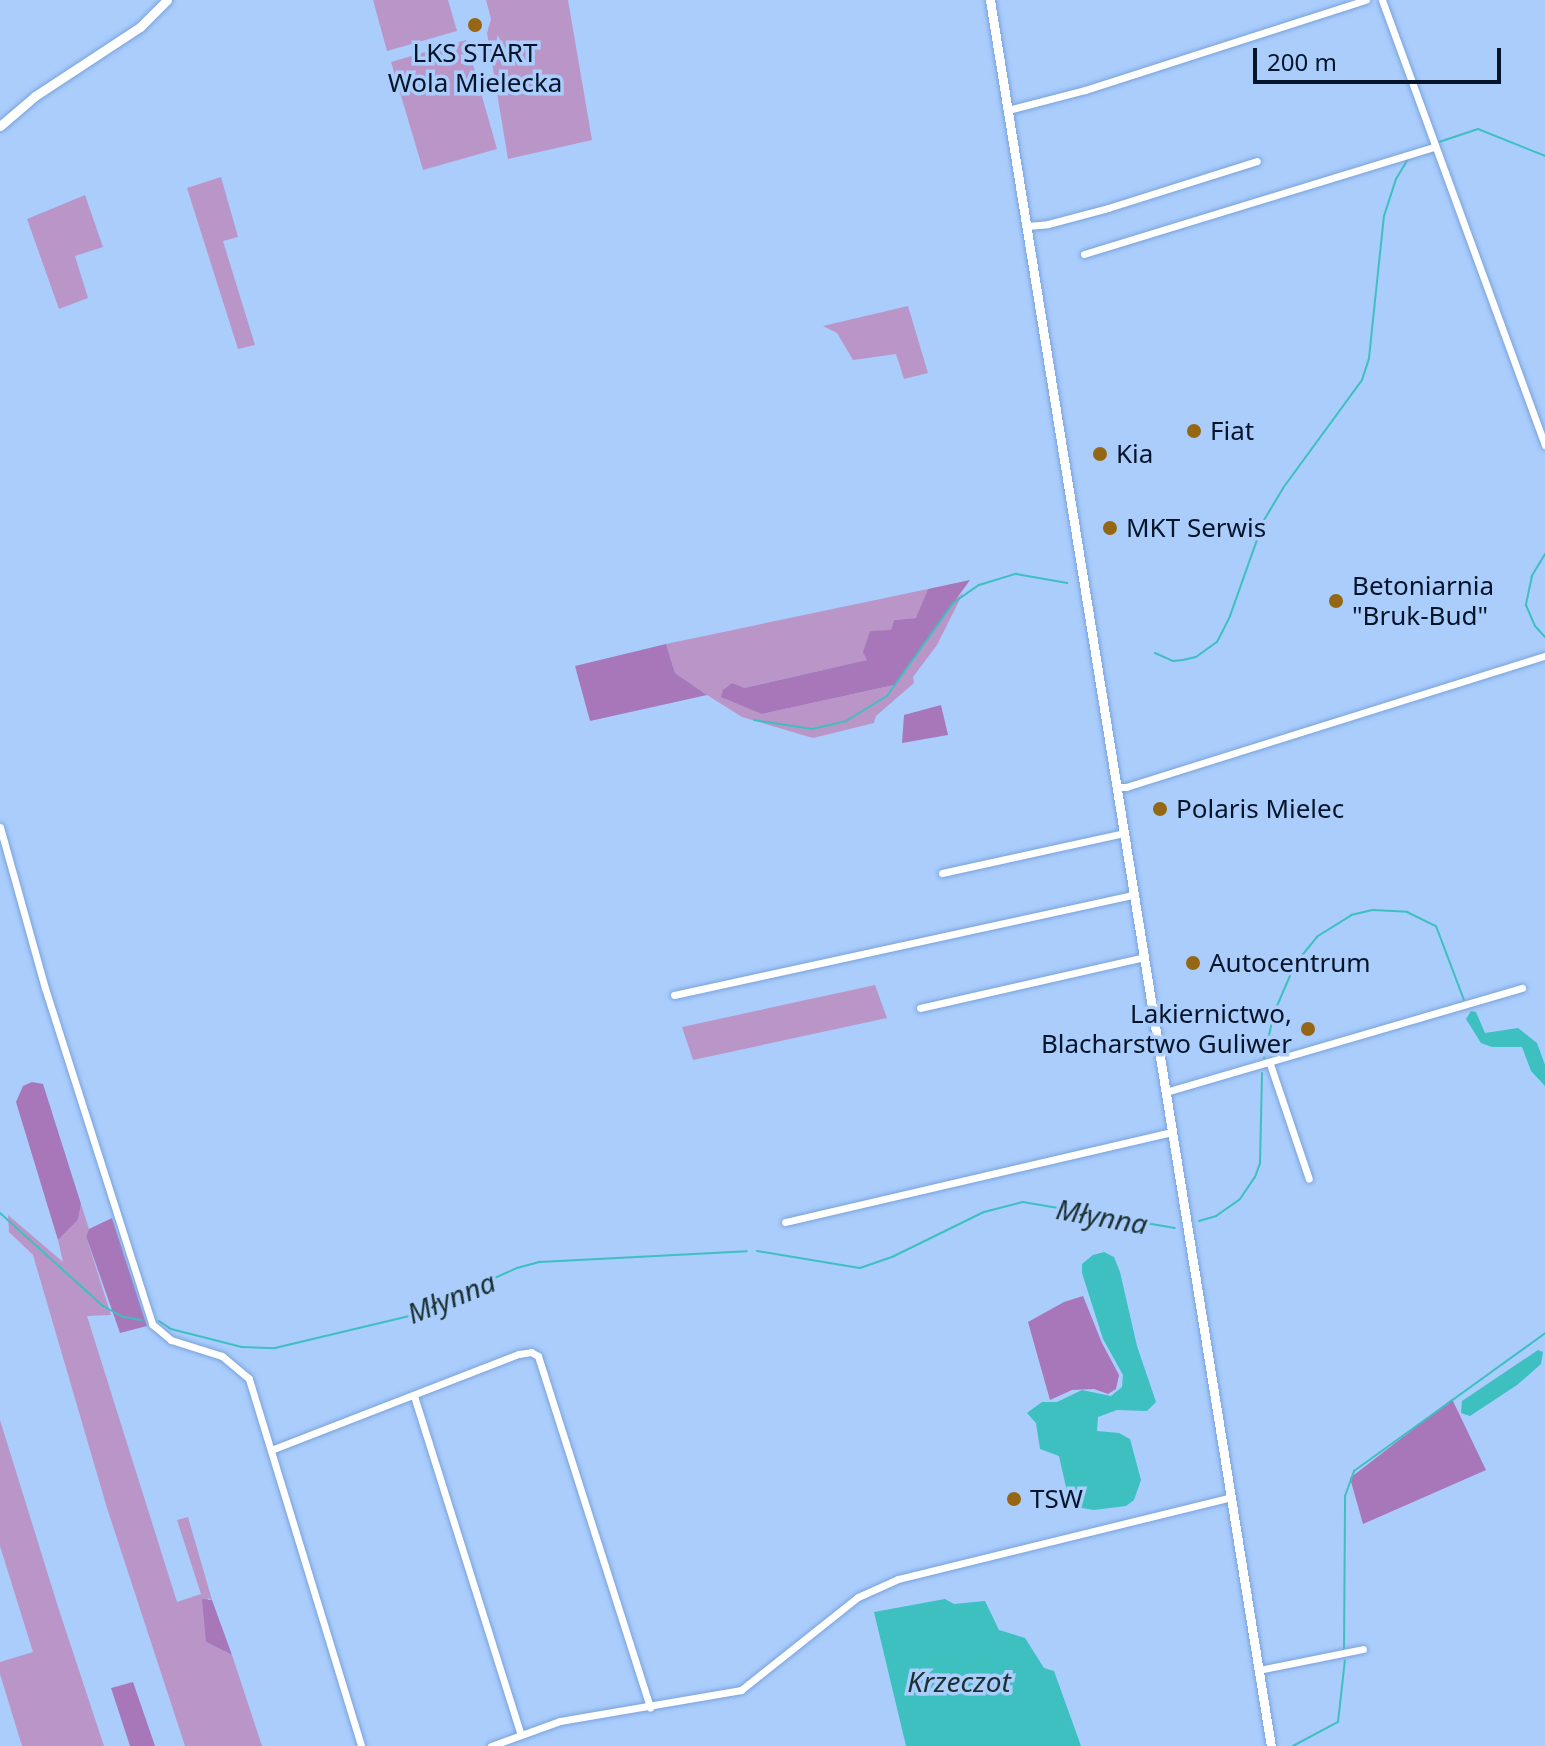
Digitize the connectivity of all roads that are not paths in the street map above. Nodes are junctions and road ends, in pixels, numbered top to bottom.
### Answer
1 (167, 0) edge
2 (990, 0) edge
3 (1366, 0) edge
4 (1382, 0) edge
5 (1008, 110) junction
6 (0, 126) edge
7 (1435, 147) junction
8 (1257, 161) dead end
9 (1027, 226) junction
10 (1084, 254) dead end
11 (1545, 445) edge
12 (1545, 656) edge
13 (1116, 787) junction
14 (0, 827) edge
15 (1124, 833) junction
16 (942, 873) dead end
17 (1134, 895) junction
18 (1144, 957) junction
19 (1522, 988) dead end
20 (674, 995) dead end
21 (920, 1008) dead end
22 (1270, 1064) junction
23 (1166, 1092) junction
24 (1172, 1132) junction
25 (1309, 1179) dead end
26 (785, 1222) dead end
27 (414, 1396) junction
28 (271, 1450) junction
29 (1231, 1497) junction
30 (1363, 1649) dead end
31 (1259, 1670) junction
32 (650, 1708) junction
33 (520, 1733) junction
34 (361, 1746) edge
35 (491, 1746) edge
36 (1271, 1746) edge

1 - 6 street
2 - 5 street
3 - 5 street
4 - 7 street
5 - 9 street
7 - 10 street
7 - 11 street
8 - 9 street
9 - 13 street
12 - 13 street
13 - 15 street
14 - 28 street
15 - 16 street
15 - 17 street
17 - 18 street
17 - 20 street
18 - 21 street
18 - 23 street
19 - 22 street
22 - 23 street
22 - 25 street
23 - 24 street
24 - 26 street
24 - 29 street
27 - 28 street
27 - 32 street
27 - 33 street
28 - 34 street
29 - 31 street
29 - 32 street
30 - 31 street
31 - 36 street
32 - 33 street
33 - 35 street

